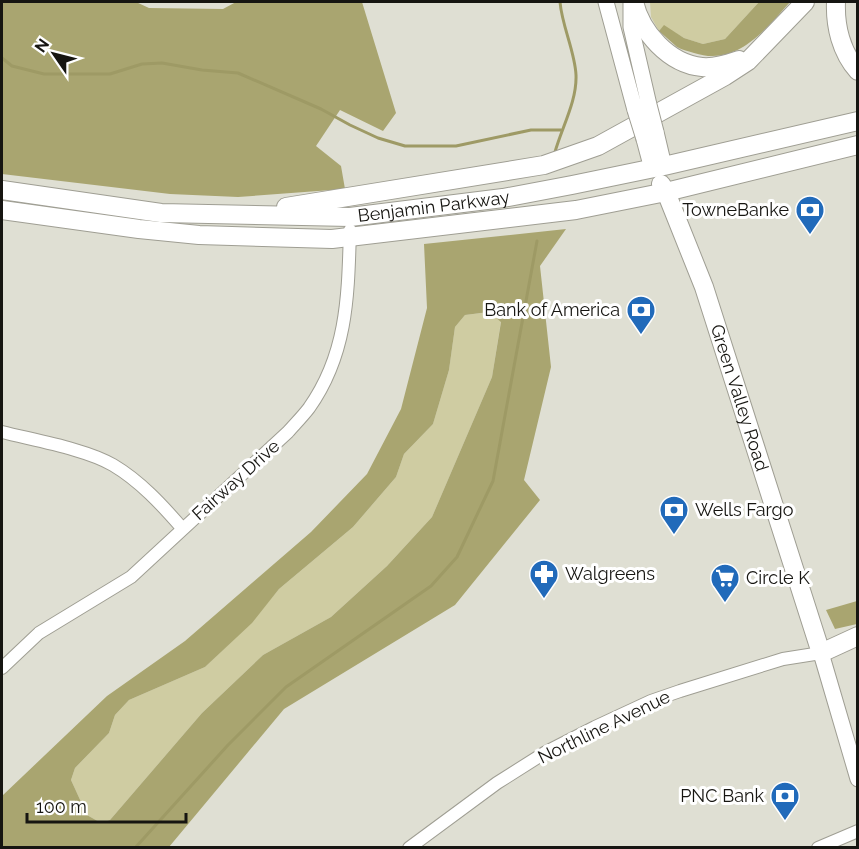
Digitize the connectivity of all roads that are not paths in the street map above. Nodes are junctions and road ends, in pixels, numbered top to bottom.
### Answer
1 (606, 2) edge
2 (632, 2) edge
3 (805, 2) edge
4 (836, 2) edge
5 (772, 36) junction
6 (858, 71) edge
7 (642, 107) junction
8 (858, 121) edge
9 (858, 146) edge
10 (658, 168) junction
11 (2, 190) edge
12 (666, 192) junction
13 (2, 210) edge
14 (234, 214) junction
15 (350, 217) junction
16 (350, 238) junction
17 (2, 432) edge
18 (182, 528) junction
19 (858, 636) edge
20 (858, 649) edge
21 (821, 653) junction
22 (2, 668) edge
23 (858, 779) edge
24 (858, 831) edge
25 (408, 848) edge
26 (818, 848) edge

1 - 7 main road, Green Valley Road
2 - 5 highway
2 - 7 main road, Green Valley Road
3 - 5 highway
4 - 6 highway
5 - 14 highway
7 - 10 main road, Green Valley Road, bridge
8 - 10 highway, Benjamin Parkway
9 - 12 highway, Benjamin Parkway
10 - 12 highway, Green Valley Road
10 - 15 highway, Benjamin Parkway
11 - 14 highway, Benjamin Parkway
12 - 16 highway, Benjamin Parkway
12 - 21 highway, Green Valley Road
13 - 16 highway, Benjamin Parkway
14 - 15 highway, Benjamin Parkway
15 - 16 street, Fairway Drive
16 - 18 street, Fairway Drive
17 - 18 street
18 - 22 street, Fairway Drive
19 - 21 highway
20 - 21 highway
21 - 23 main road, Green Valley Road
21 - 25 street, Northline Avenue
24 - 26 street

